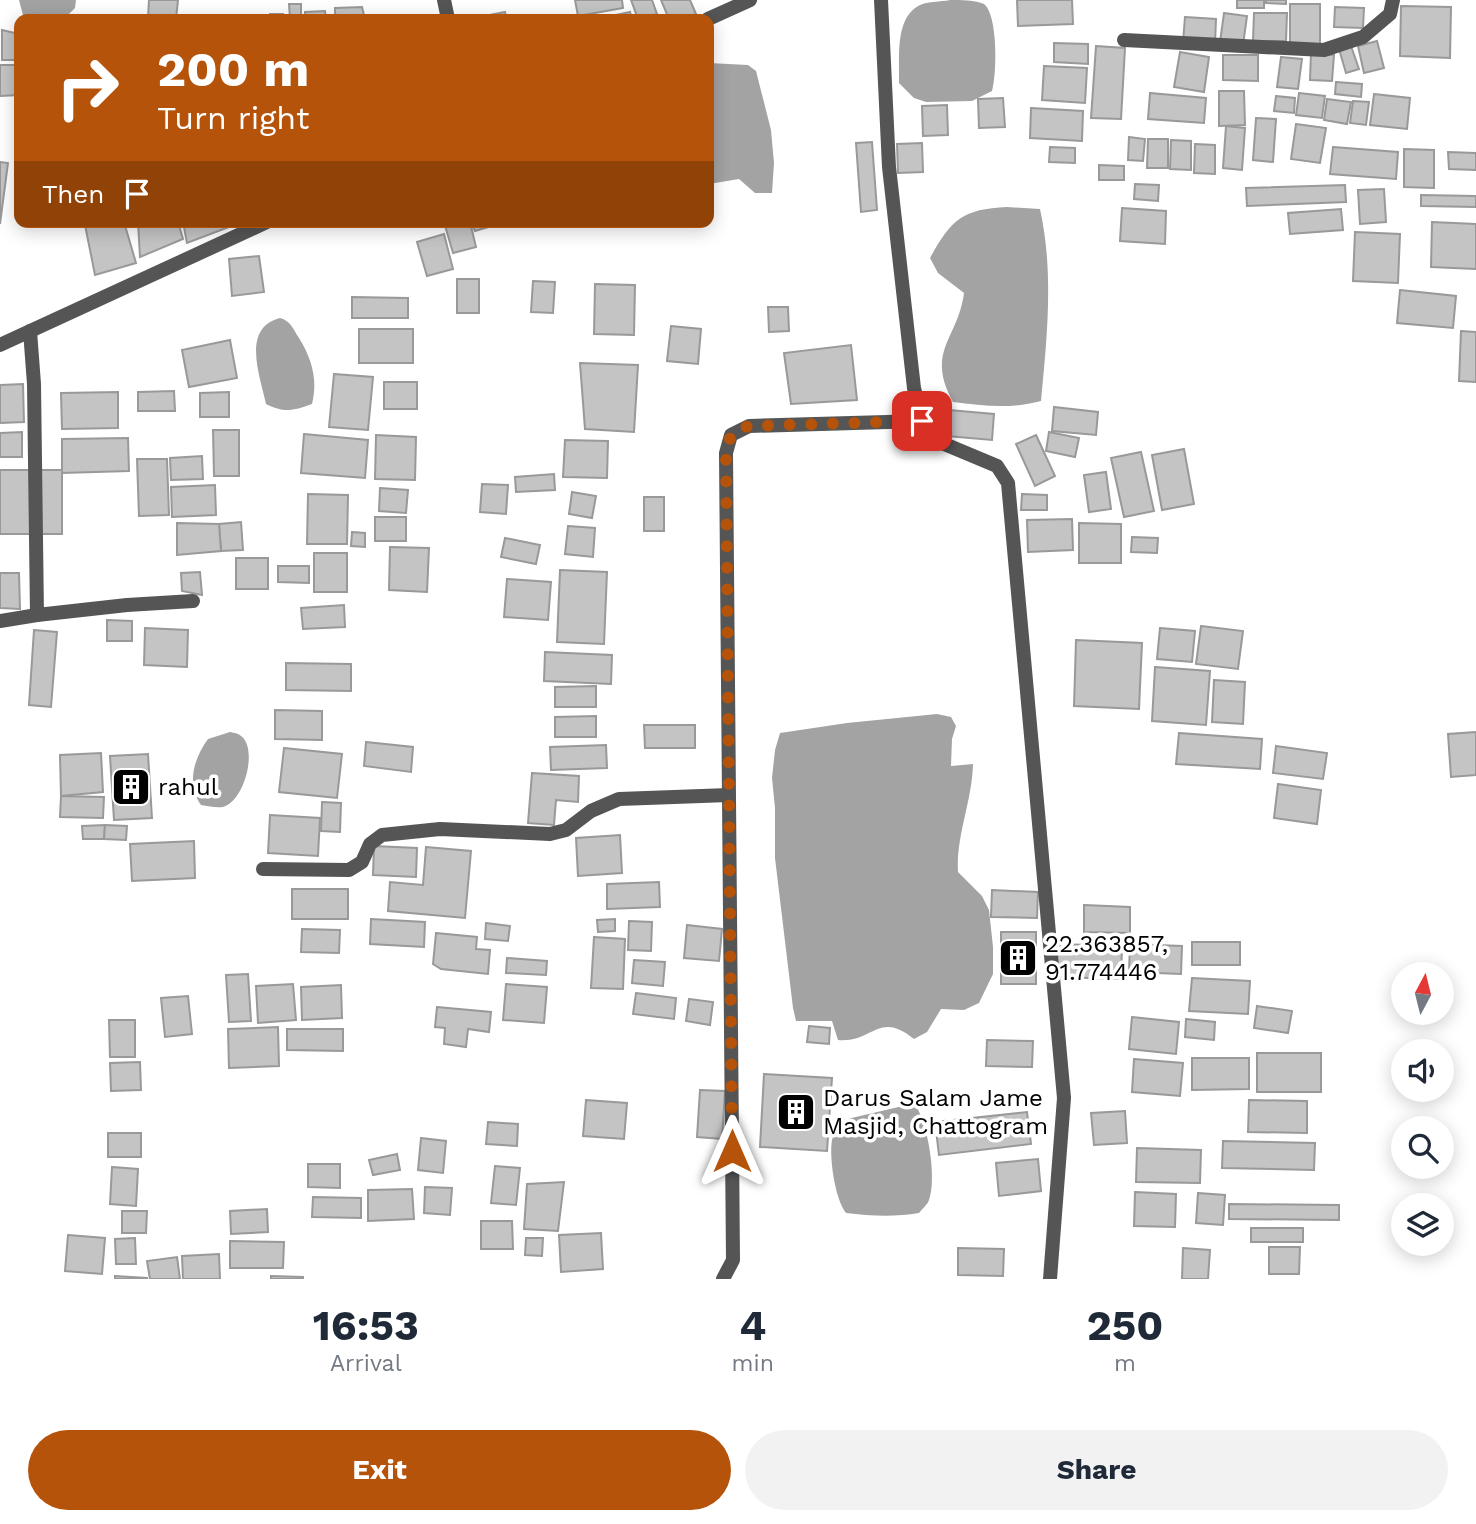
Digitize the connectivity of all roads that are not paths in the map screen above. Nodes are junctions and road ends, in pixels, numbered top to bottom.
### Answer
1 (750, 0) edge
2 (881, 0) edge
3 (1393, 0) edge
4 (714, 16) edge
5 (1124, 40) dead end
6 (254, 228) edge
7 (30, 331) junction
8 (0, 345) edge
9 (922, 421) junction
10 (193, 601) dead end
11 (37, 615) junction
12 (0, 621) edge
13 (729, 795) junction
14 (263, 869) dead end
15 (723, 1279) edge
16 (1050, 1279) edge

1 - 4 street
2 - 9 street
3 - 5 street
6 - 7 street
7 - 8 street
7 - 11 street
9 - 13 street
9 - 16 street
10 - 11 street
11 - 12 street
13 - 14 street
13 - 15 street

